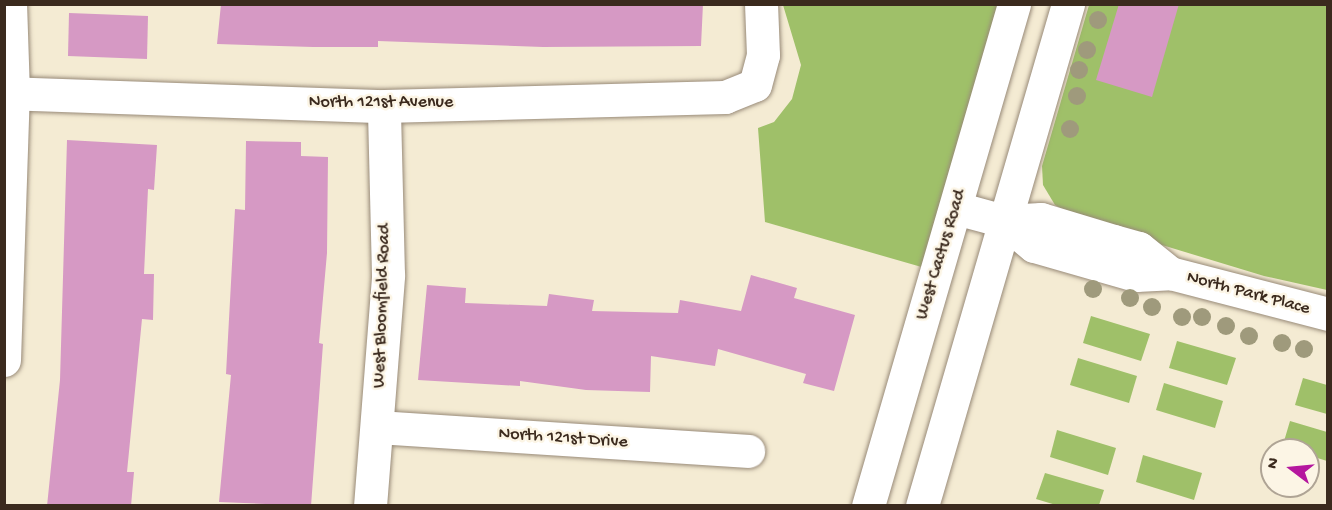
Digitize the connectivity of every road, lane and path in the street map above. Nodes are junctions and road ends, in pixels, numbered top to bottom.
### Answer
1 (10, 4) edge
2 (761, 4) edge
3 (1014, 4) edge
4 (1068, 4) edge
5 (9, 93) edge
6 (384, 106) junction
7 (956, 208) junction
8 (1004, 221) junction
9 (1328, 314) edge
10 (4, 360) edge
11 (378, 427) junction
12 (748, 451) dead end
13 (370, 506) edge
14 (868, 506) edge
15 (922, 506) edge

1 - 5 street
2 - 6 street, North 121st Avenue
3 - 7 street, West Cactus Road
4 - 8 street
5 - 6 street, North 121st Avenue
5 - 10 street
6 - 11 street, West Bloomfield Road
7 - 8 street, North Park Place
7 - 14 street, West Cactus Road
8 - 9 street, North Park Place
8 - 15 street
11 - 12 street, North 121st Drive
11 - 13 street, West Bloomfield Road

